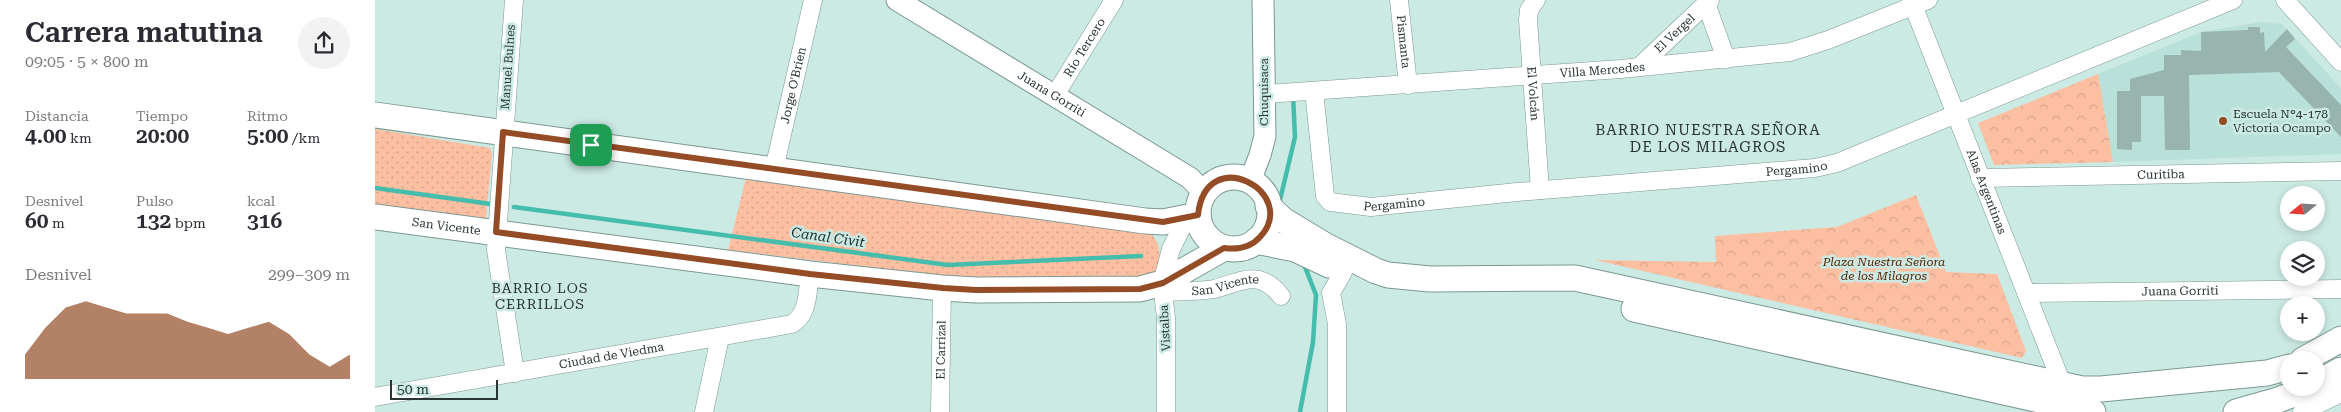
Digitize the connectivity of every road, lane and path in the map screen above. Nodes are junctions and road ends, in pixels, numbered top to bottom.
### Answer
1 (513, 0) edge
2 (813, 0) edge
3 (897, 0) edge
4 (1115, 0) edge
5 (1263, 0) edge
6 (1399, 0) edge
7 (1536, 0) edge
8 (2233, 0) edge
9 (2285, 0) edge
10 (1708, 2) edge
11 (1917, 2) edge
12 (1726, 59) junction
13 (2341, 62) edge
14 (1639, 67) junction
15 (1531, 76) junction
16 (1408, 84) junction
17 (1290, 93) junction
18 (1055, 96) junction
19 (1956, 114) junction
20 (375, 115) edge
21 (503, 132) junction
22 (774, 169) junction
23 (2341, 171) edge
24 (1980, 178) junction
25 (1250, 181) junction
26 (1540, 190) junction
27 (1269, 206) junction
28 (1196, 209) junction
29 (375, 217) edge
30 (496, 232) junction
31 (1256, 241) junction
32 (1224, 248) junction
33 (1343, 272) junction
34 (810, 274) junction
35 (1162, 287) junction
36 (943, 288) junction
37 (2339, 289) edge
38 (2026, 293) junction
39 (1281, 296) dead end
40 (720, 338) junction
41 (2341, 339) edge
42 (2319, 351) edge
43 (2280, 369) edge
44 (2341, 370) edge
45 (515, 372) junction
46 (2325, 379) edge
47 (2062, 384) junction
48 (2341, 393) edge
49 (2289, 396) edge
50 (375, 397) edge
51 (704, 412) edge
52 (940, 412) edge
53 (1166, 412) edge
54 (1337, 412) edge
55 (2093, 412) edge
56 (2236, 412) edge
57 (2302, 412) edge

1 - 21 street, Manuel Bulnes
2 - 22 street, Jorge O'Brien
3 - 18 street, Juana Gorriti
4 - 18 street, Río Tercero
5 - 17 street, Chuquisaca
6 - 16 street, Pismanta
7 - 15 street, El Volcán
8 - 19 street, Pergamino
9 - 13 street
10 - 12 street
10 - 14 street, El Vergel
11 - 12 street, Villa Mercedes
11 - 19 street, Alas Argentinas
12 - 14 street, Villa Mercedes
14 - 15 street, Villa Mercedes
15 - 16 street, Villa Mercedes
15 - 26 street, El Volcán
16 - 17 street, Villa Mercedes
17 - 25 street, Chuquisaca
17 - 26 street, Pergamino
18 - 28 street, Juana Gorriti
19 - 24 street, Alas Argentinas
19 - 26 street, Pergamino
20 - 21 main road
21 - 22 main road
21 - 30 street, Manuel Bulnes
22 - 28 main road
23 - 24 street, Curitiba
24 - 38 street, Alas Argentinas
25 - 27 main road
25 - 28 main road
27 - 31 main road
27 - 47 main road
28 - 32 main road
28 - 35 street, Vistalba
29 - 30 main road, San Vicente
30 - 34 main road, San Vicente
30 - 45 street, Manuel Bulnes
31 - 32 main road
31 - 33 main road
32 - 35 main road, San Vicente
33 - 54 street
33 - 55 main road
34 - 36 main road, San Vicente
34 - 40 street, Ciudad de Viedma
35 - 36 main road, San Vicente
35 - 39 street, San Vicente
35 - 53 street, Vistalba
36 - 52 street, El Carrizal
37 - 38 street, Juana Gorriti
38 - 47 street, Alas Argentinas
40 - 45 street, Ciudad de Viedma
40 - 51 street
41 - 42 main road
43 - 47 main road
44 - 46 main road
45 - 50 street, Ciudad de Viedma
48 - 57 street
49 - 56 main road

